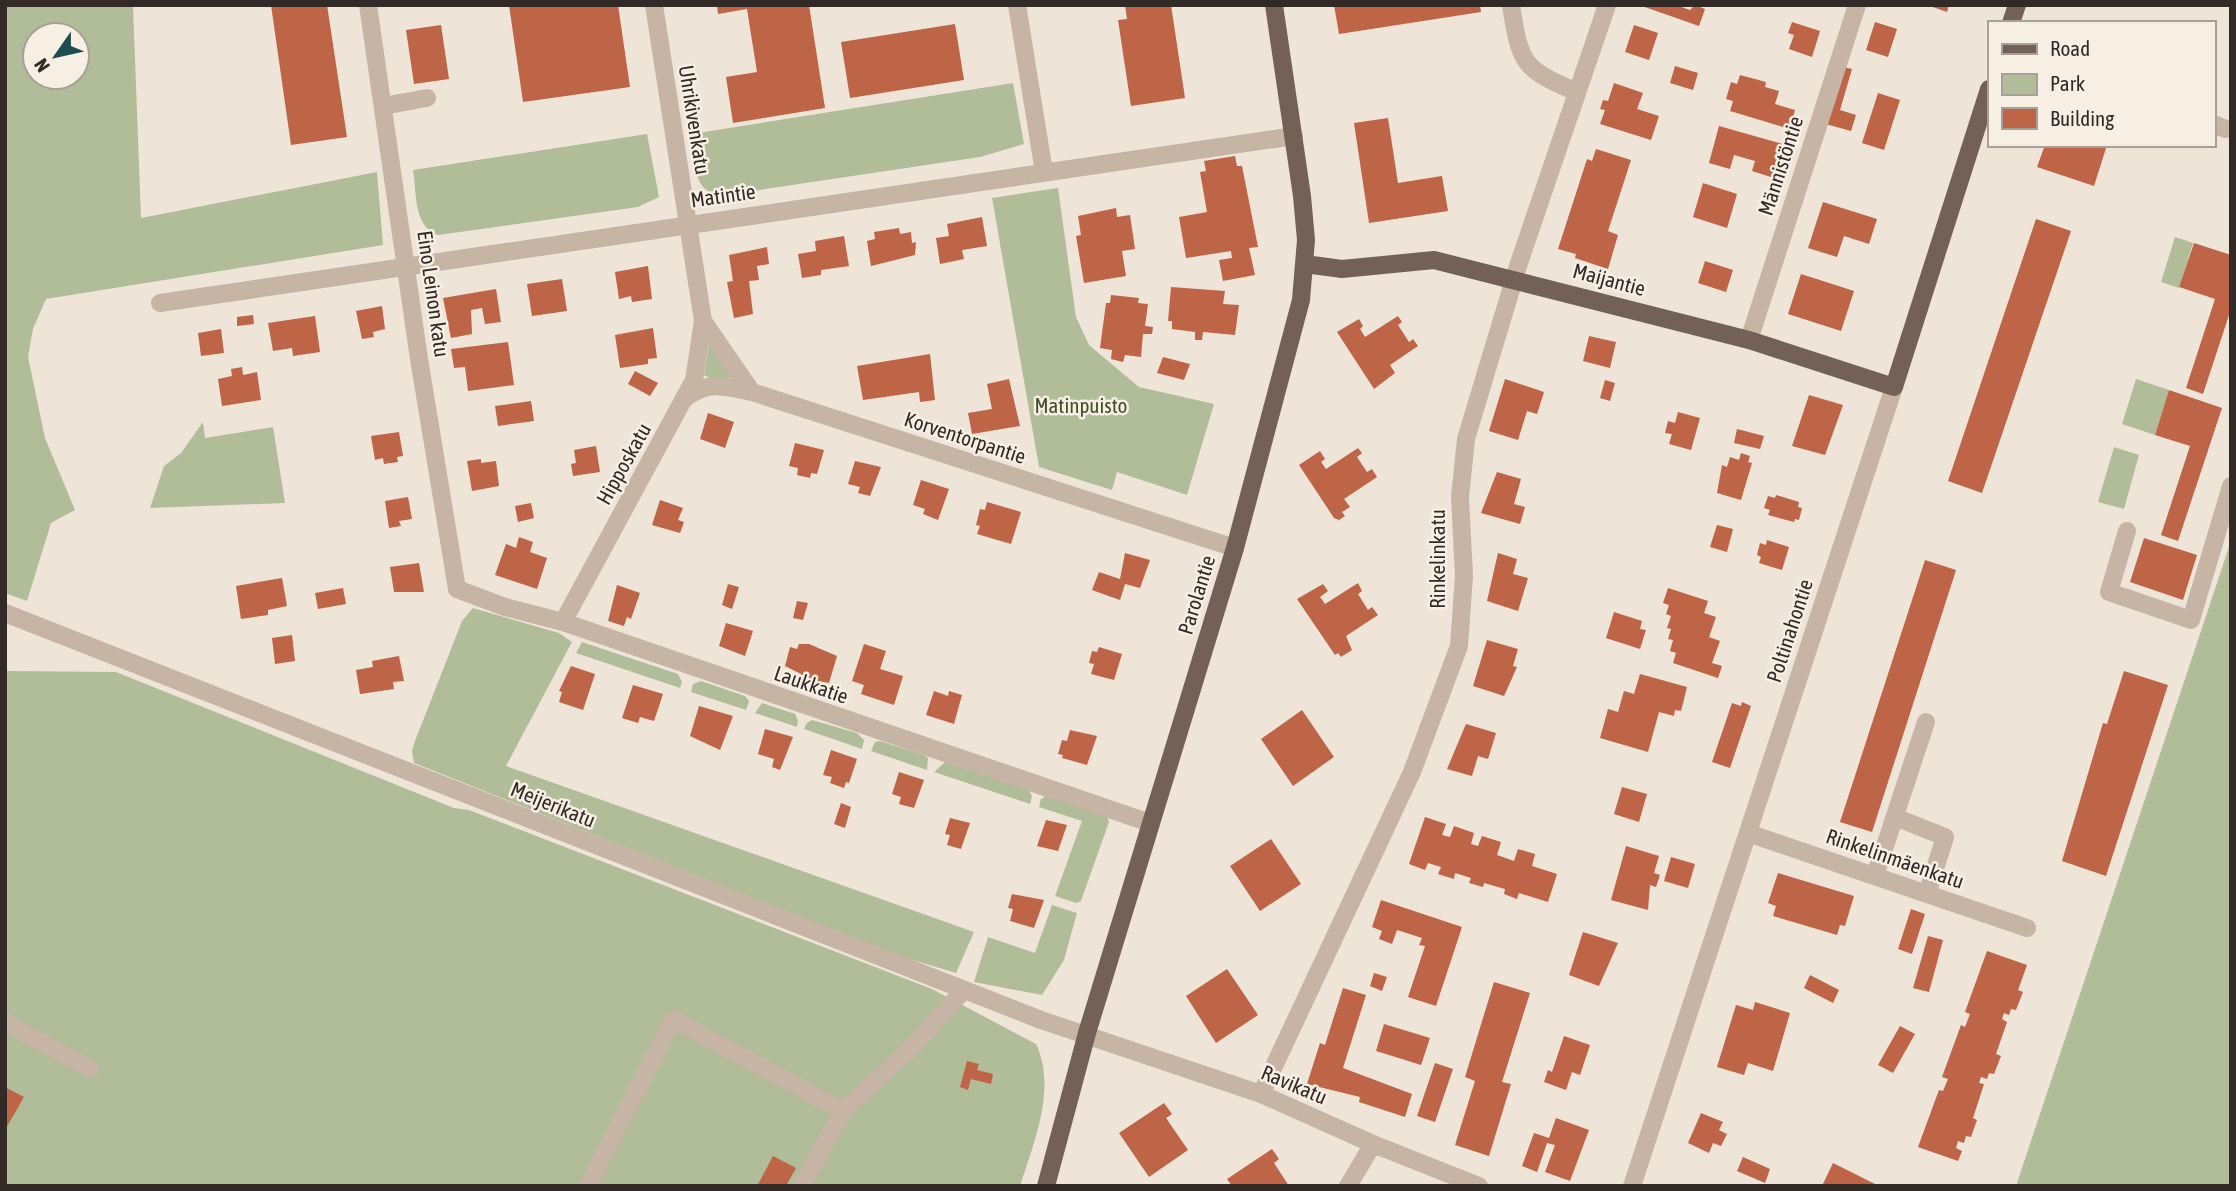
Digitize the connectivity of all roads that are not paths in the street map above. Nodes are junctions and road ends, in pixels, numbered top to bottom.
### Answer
1 (368, 5) edge
2 (654, 5) edge
3 (1017, 5) edge
4 (1274, 5) edge
5 (1511, 5) edge
6 (1607, 5) edge
7 (1857, 5) edge
8 (1577, 92) junction
9 (1988, 92) edge
10 (427, 98) dead end
11 (383, 106) junction
12 (1294, 136) junction
13 (1044, 172) junction
14 (687, 225) junction
15 (1305, 264) junction
16 (407, 266) junction
17 (1515, 279) junction
18 (160, 303) dead end
19 (703, 321) junction
20 (1749, 340) junction
21 (1894, 387) junction
22 (752, 392) junction
23 (684, 399) junction
24 (2231, 486) edge
25 (2127, 531) dead end
26 (1235, 548) junction
27 (457, 589) joint
28 (5, 612) edge
29 (563, 622) junction
30 (1926, 722) dead end
31 (1895, 817) junction
32 (1150, 823) junction
33 (1748, 833) junction
34 (1875, 876) junction
35 (1927, 894) junction
36 (2027, 928) dead end
37 (964, 990) junction
38 (5, 1022) edge
39 (1087, 1034) junction
40 (90, 1069) dead end
41 (1261, 1094) junction
42 (844, 1111) junction
43 (1373, 1144) junction
44 (588, 1186) edge
45 (801, 1186) edge
46 (1046, 1186) edge
47 (1348, 1186) edge
48 (1479, 1186) edge
49 (1632, 1186) edge

1 - 11 street, Eino Leinon katu
2 - 14 street, Uhrikivenkatu
3 - 13 street
4 - 12 main road, Parolantie
5 - 8 street
6 - 8 street, Rinkelinkatu
7 - 20 street, Männistöntie
8 - 17 street, Rinkelinkatu
9 - 21 main road, Poltinahontie
10 - 11 street
11 - 16 street, Eino Leinon katu
12 - 13 street, Matintie
12 - 15 main road, Parolantie
13 - 14 street, Matintie
14 - 16 street, Matintie
14 - 19 street, Uhrikivenkatu
15 - 17 main road, Maijantie
15 - 26 main road, Parolantie
16 - 18 street, Matintie
16 - 27 street, Eino Leinon katu
17 - 20 main road, Maijantie
17 - 41 street, Rinkelinkatu
19 - 22 street, Uhrikivenkatu
19 - 23 street, Hipposkatu
20 - 21 main road, Maijantie
21 - 33 street, Poltinahontie
22 - 23 street, Korventorpantie
22 - 26 street, Korventorpantie
23 - 29 street, Hipposkatu
24 - 25 street
26 - 32 main road, Parolantie
27 - 29 street, Laukkatie
28 - 37 street, Meijerikatu
29 - 32 street, Laukkatie
30 - 31 street
31 - 34 street
31 - 35 street
32 - 39 main road, Parolantie
33 - 34 street, Rinkelinmäenkatu
33 - 49 street, Poltinahontie
34 - 35 street, Rinkelinmäenkatu
35 - 36 street, Rinkelinmäenkatu
37 - 39 street, Meijerikatu
37 - 42 street
38 - 40 street
39 - 41 street, Ravikatu
39 - 46 main road, Parolantie
41 - 43 street, Ravikatu
42 - 44 street
42 - 45 street
43 - 47 street
43 - 48 street, Ravikatu

